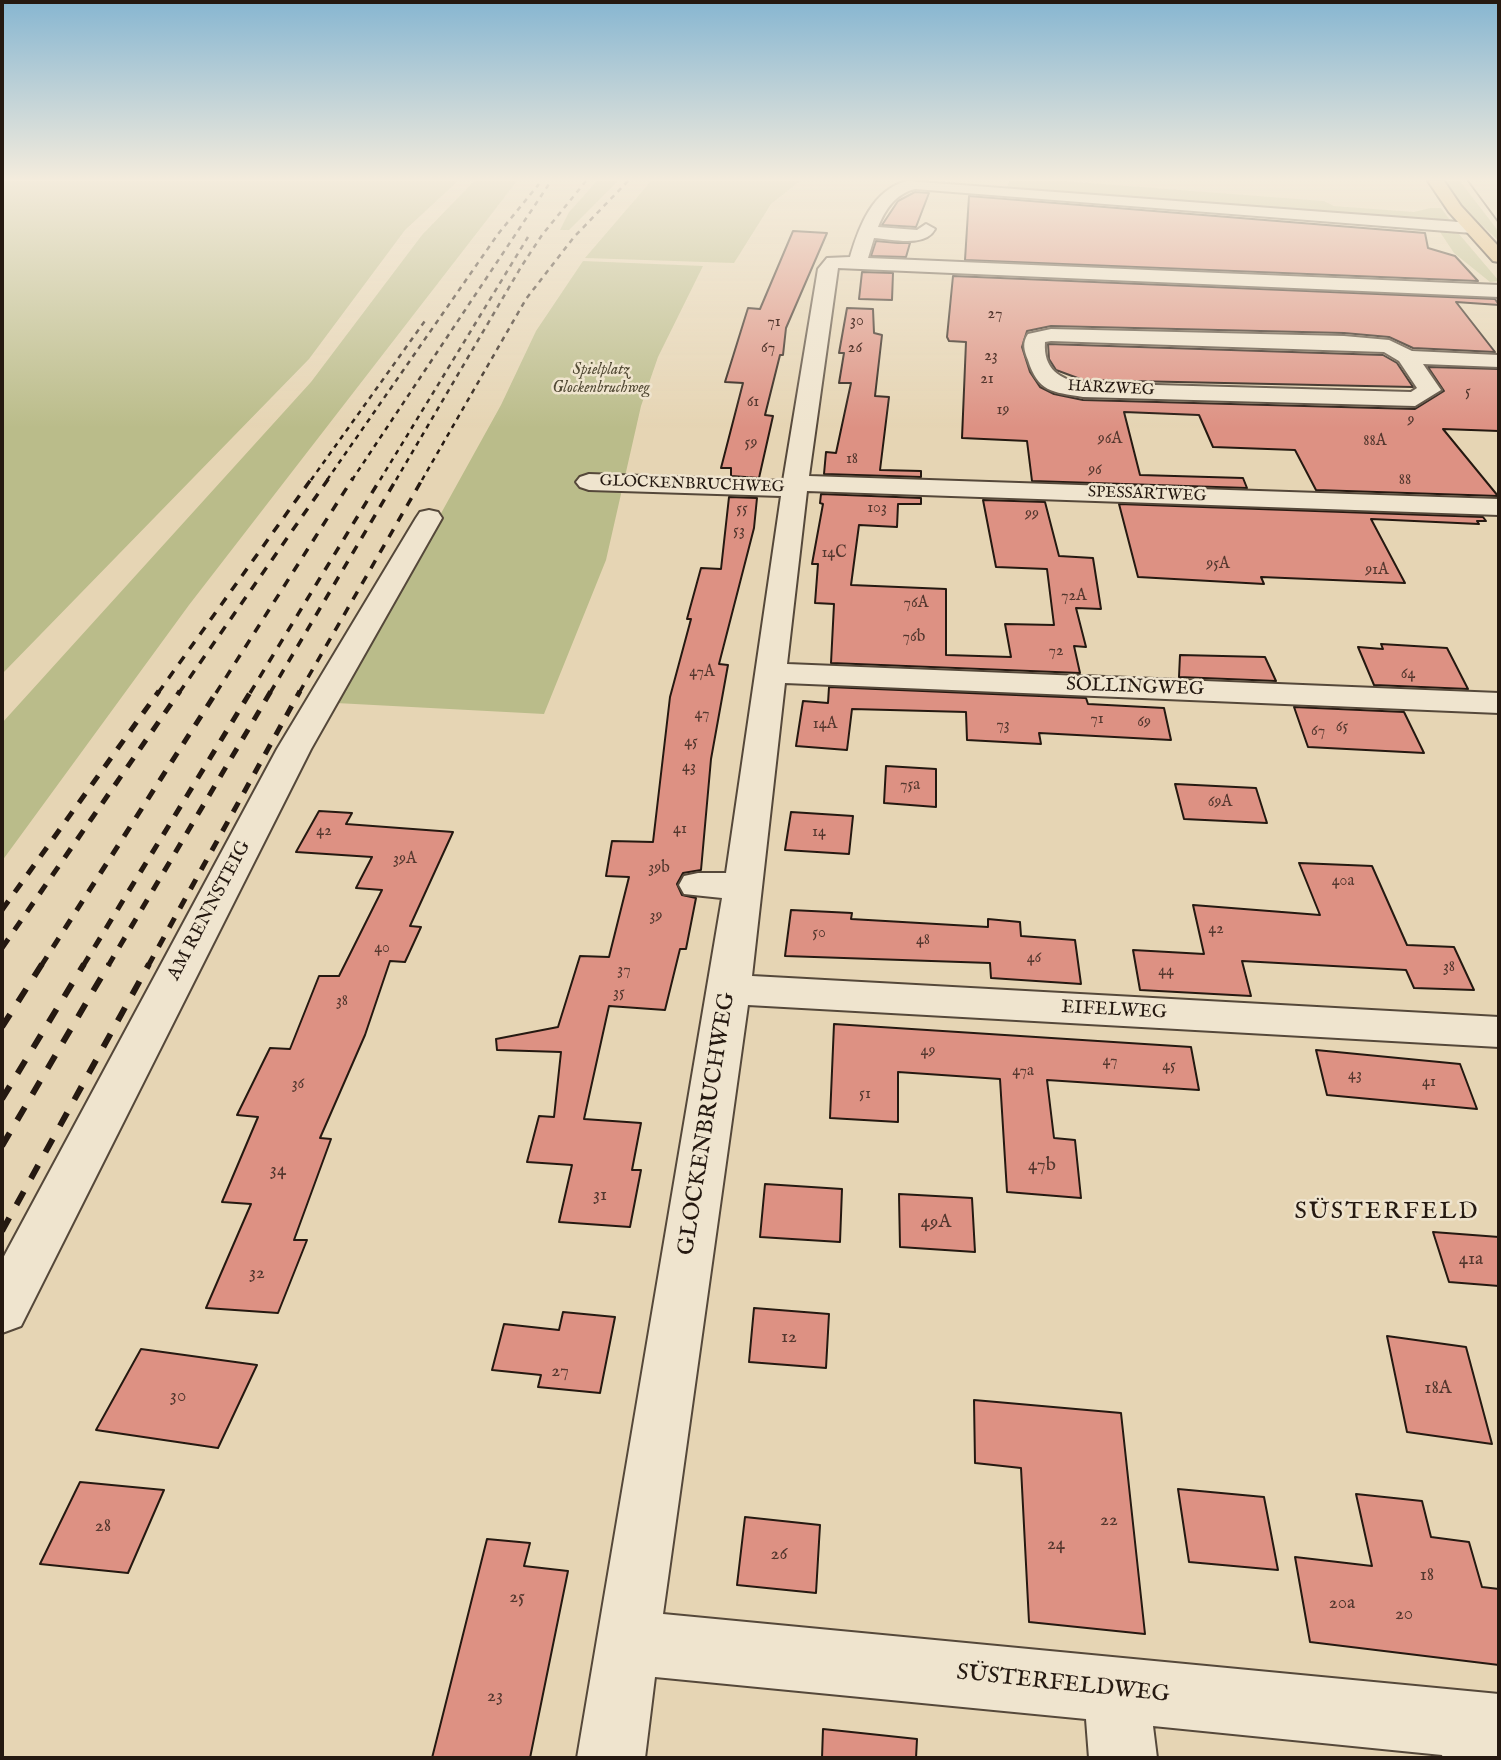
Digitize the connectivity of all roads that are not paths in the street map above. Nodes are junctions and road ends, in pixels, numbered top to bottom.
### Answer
1 (832, 263) edge
2 (1041, 263) edge
3 (1499, 291) edge
4 (1408, 358) junction
5 (1499, 361) edge
6 (589, 482) dead end
7 (795, 486) junction
8 (1499, 508) edge
9 (429, 518) dead end
10 (770, 673) junction
11 (1499, 703) edge
12 (698, 885) dead end
13 (742, 887) junction
14 (729, 989) junction
15 (1499, 1032) edge
16 (2, 1310) edge
17 (626, 1642) junction
18 (1116, 1690) junction
19 (1481, 1736) edge
20 (611, 1758) edge
21 (1122, 1758) edge

1 - 7 street, GLOCKENBRUCHWEG
2 - 3 street
4 - 4 street, HARZWEG
4 - 5 street, HARZWEG
6 - 7 street, GLOCKENBRUCHWEG
7 - 8 street, SPESSARTWEG
7 - 10 street, GLOCKENBRUCHWEG
9 - 16 street, AM RENNSTEIG
10 - 11 street, SOLLINGWEG
10 - 13 street, GLOCKENBRUCHWEG
12 - 13 street
13 - 14 street, GLOCKENBRUCHWEG
14 - 15 street, EIFELWEG
14 - 17 street, GLOCKENBRUCHWEG
17 - 18 street, SÜSTERFELDWEG
17 - 20 street, GLOCKENBRUCHWEG
18 - 19 street, SÜSTERFELDWEG
18 - 21 street

